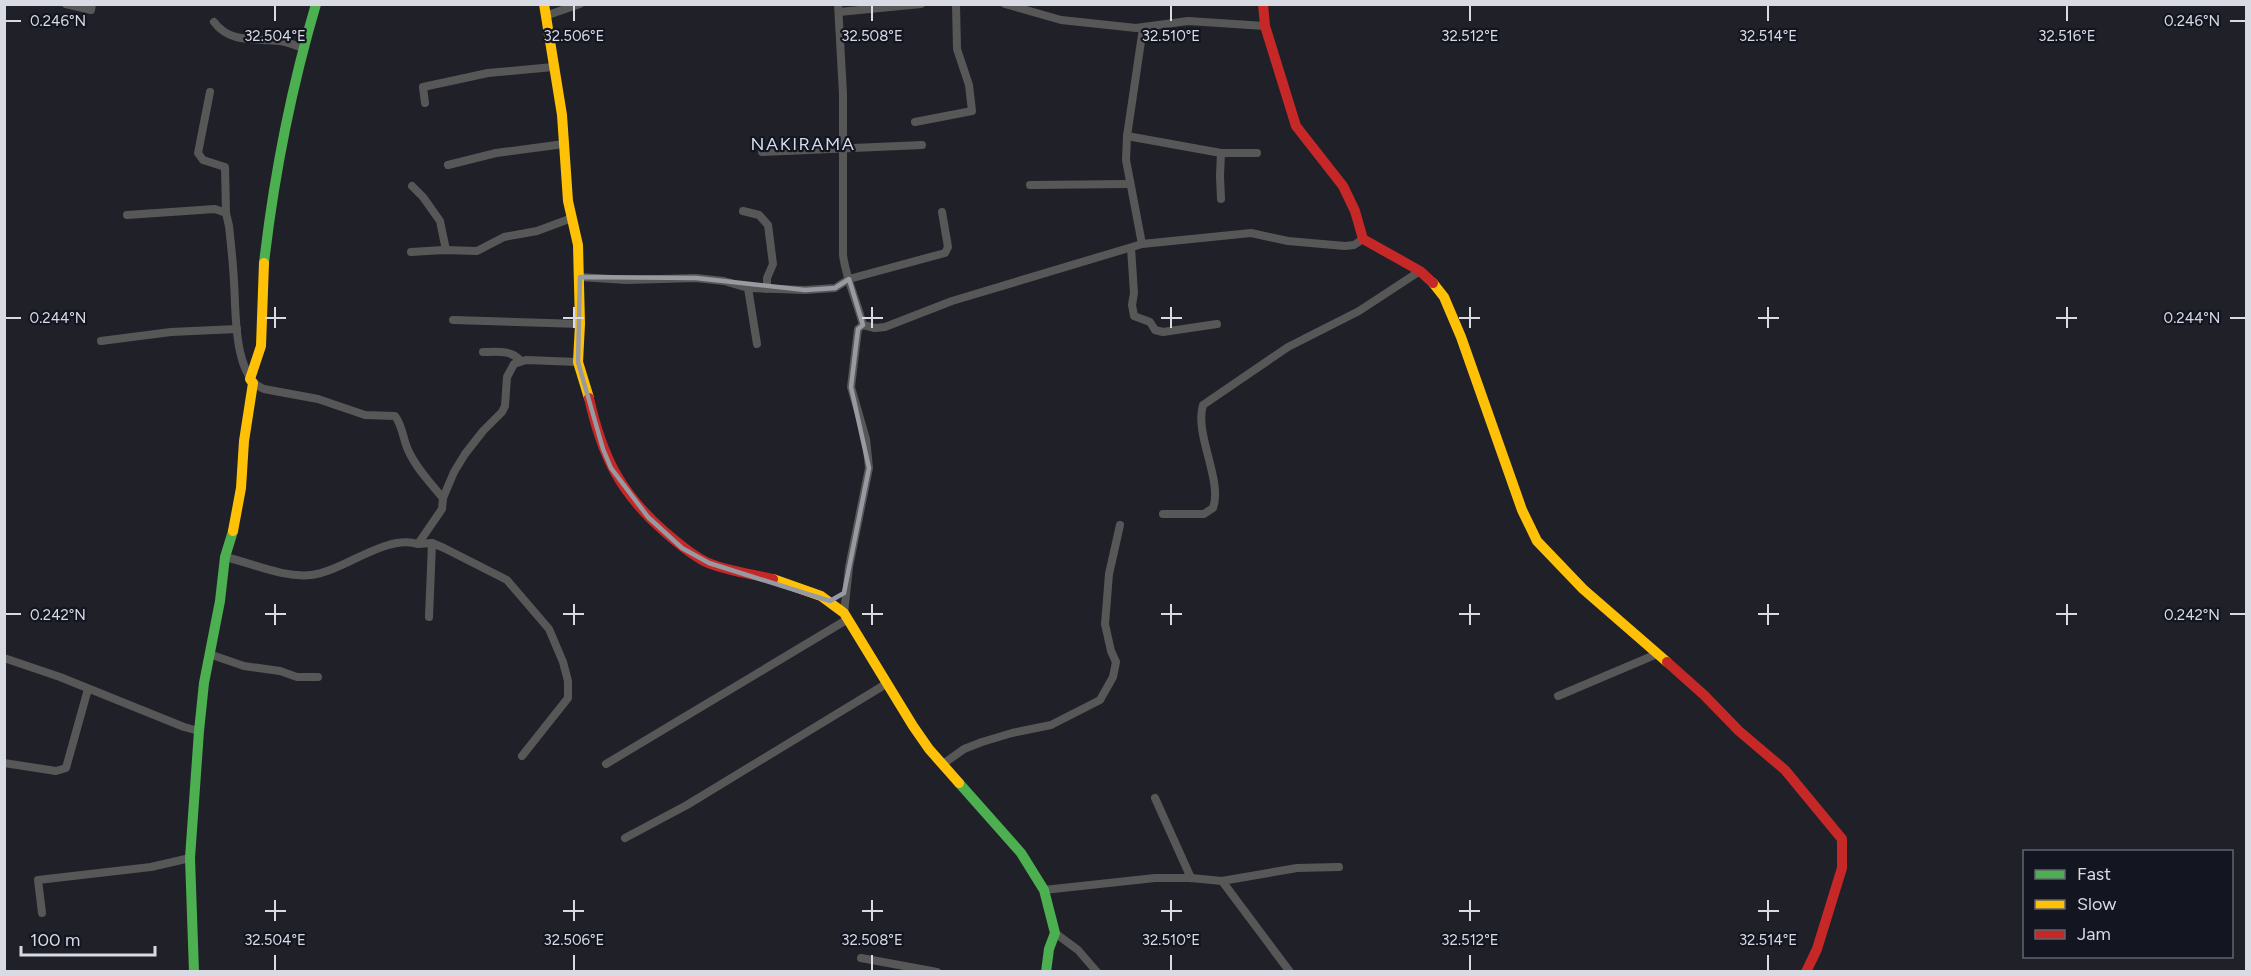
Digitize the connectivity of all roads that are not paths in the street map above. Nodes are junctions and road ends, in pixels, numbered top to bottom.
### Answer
1 (66, 4) edge
2 (92, 4) edge
3 (316, 4) edge
4 (580, 4) edge
5 (921, 4) edge
6 (956, 4) edge
7 (1005, 4) edge
8 (1263, 4) edge
9 (838, 8) edge
10 (544, 10) edge
11 (214, 22) dead end
12 (1265, 26) junction
13 (1143, 28) junction
14 (303, 48) junction
15 (553, 67) junction
16 (210, 92) dead end
17 (424, 103) dead end
18 (915, 122) dead end
19 (1127, 136) junction
20 (564, 144) junction
21 (922, 145) dead end
22 (844, 149) junction
23 (762, 152) dead end
24 (1221, 153) junction
25 (1257, 153) dead end
26 (448, 165) dead end
27 (1130, 184) junction
28 (1030, 185) dead end
29 (412, 186) dead end
30 (1221, 199) dead end
31 (742, 211) dead end
32 (942, 212) dead end
33 (226, 213) junction
34 (127, 215) dead end
35 (572, 218) junction
36 (1363, 239) junction
37 (1142, 244) junction
38 (1131, 248) junction
39 (446, 250) junction
40 (411, 252) dead end
41 (1420, 271) junction
42 (580, 277) junction
43 (849, 279) junction
44 (748, 288) junction
45 (767, 289) junction
46 (453, 320) dead end
47 (580, 324) junction
48 (1216, 324) dead end
49 (863, 325) junction
50 (237, 329) junction
51 (101, 341) dead end
52 (757, 344) dead end
53 (483, 352) dead end
54 (520, 360) junction
55 (578, 362) junction
56 (250, 379) junction
57 (444, 498) junction
58 (1163, 514) dead end
59 (1120, 525) dead end
60 (432, 543) junction
61 (417, 544) junction
62 (225, 556) junction
63 (847, 590) junction
64 (830, 601) junction
65 (846, 616) junction
66 (429, 617) dead end
67 (209, 654) junction
68 (1657, 654) junction
69 (4, 658) edge
70 (318, 677) dead end
71 (886, 684) junction
72 (88, 688) junction
73 (1558, 696) dead end
74 (199, 731) junction
75 (522, 756) dead end
76 (4, 763) edge
77 (606, 764) dead end
78 (943, 764) junction
79 (1155, 798) dead end
80 (625, 838) dead end
81 (190, 858) junction
82 (1339, 867) dead end
83 (1191, 878) junction
84 (1222, 881) junction
85 (1044, 890) junction
86 (42, 914) dead end
87 (1055, 933) junction
88 (861, 958) dead end
89 (195, 972) edge
90 (937, 972) edge
91 (1046, 972) edge
92 (1097, 972) edge
93 (1290, 972) edge
94 (1806, 972) edge

1 - 2 street
3 - 14 street
4 - 10 street
5 - 9 street
6 - 18 street
7 - 13 street
8 - 12 street
9 - 22 street
10 - 15 street
11 - 14 street
12 - 13 street
12 - 36 street
13 - 19 street
14 - 56 street
15 - 17 street
15 - 20 street
16 - 33 street
19 - 24 street
19 - 27 street
20 - 26 street
20 - 35 street
21 - 22 street
22 - 23 street
22 - 43 street
24 - 25 street
24 - 30 street
27 - 28 street
27 - 37 street
29 - 39 street
31 - 45 street
32 - 43 street
33 - 34 street
33 - 50 street
35 - 39 street
35 - 42 street
36 - 37 street
36 - 41 street
37 - 38 street
38 - 48 street
38 - 49 street
39 - 40 street
41 - 58 street
41 - 68 street
42 - 44 street
42 - 47 street
43 - 45 street
43 - 49 street
44 - 45 street
44 - 52 street
46 - 47 street
47 - 55 street
49 - 63 street
50 - 51 street
50 - 56 street
53 - 54 street
54 - 55 street
54 - 57 street
55 - 64 street
56 - 57 street
56 - 62 street
57 - 61 street
59 - 78 street
60 - 61 street
60 - 66 street
60 - 75 street
61 - 62 street
62 - 67 street
63 - 64 street
63 - 65 street
64 - 65 street
65 - 71 street
65 - 77 street
67 - 70 street
67 - 74 street
68 - 73 street
68 - 94 street
69 - 72 street
71 - 78 street
71 - 80 street
72 - 74 street
72 - 76 street
74 - 81 street
78 - 85 street
79 - 83 street
81 - 86 street
81 - 89 street
82 - 84 street
83 - 84 street
83 - 85 street
84 - 93 street
85 - 87 street
87 - 91 street
87 - 92 street
88 - 90 street

